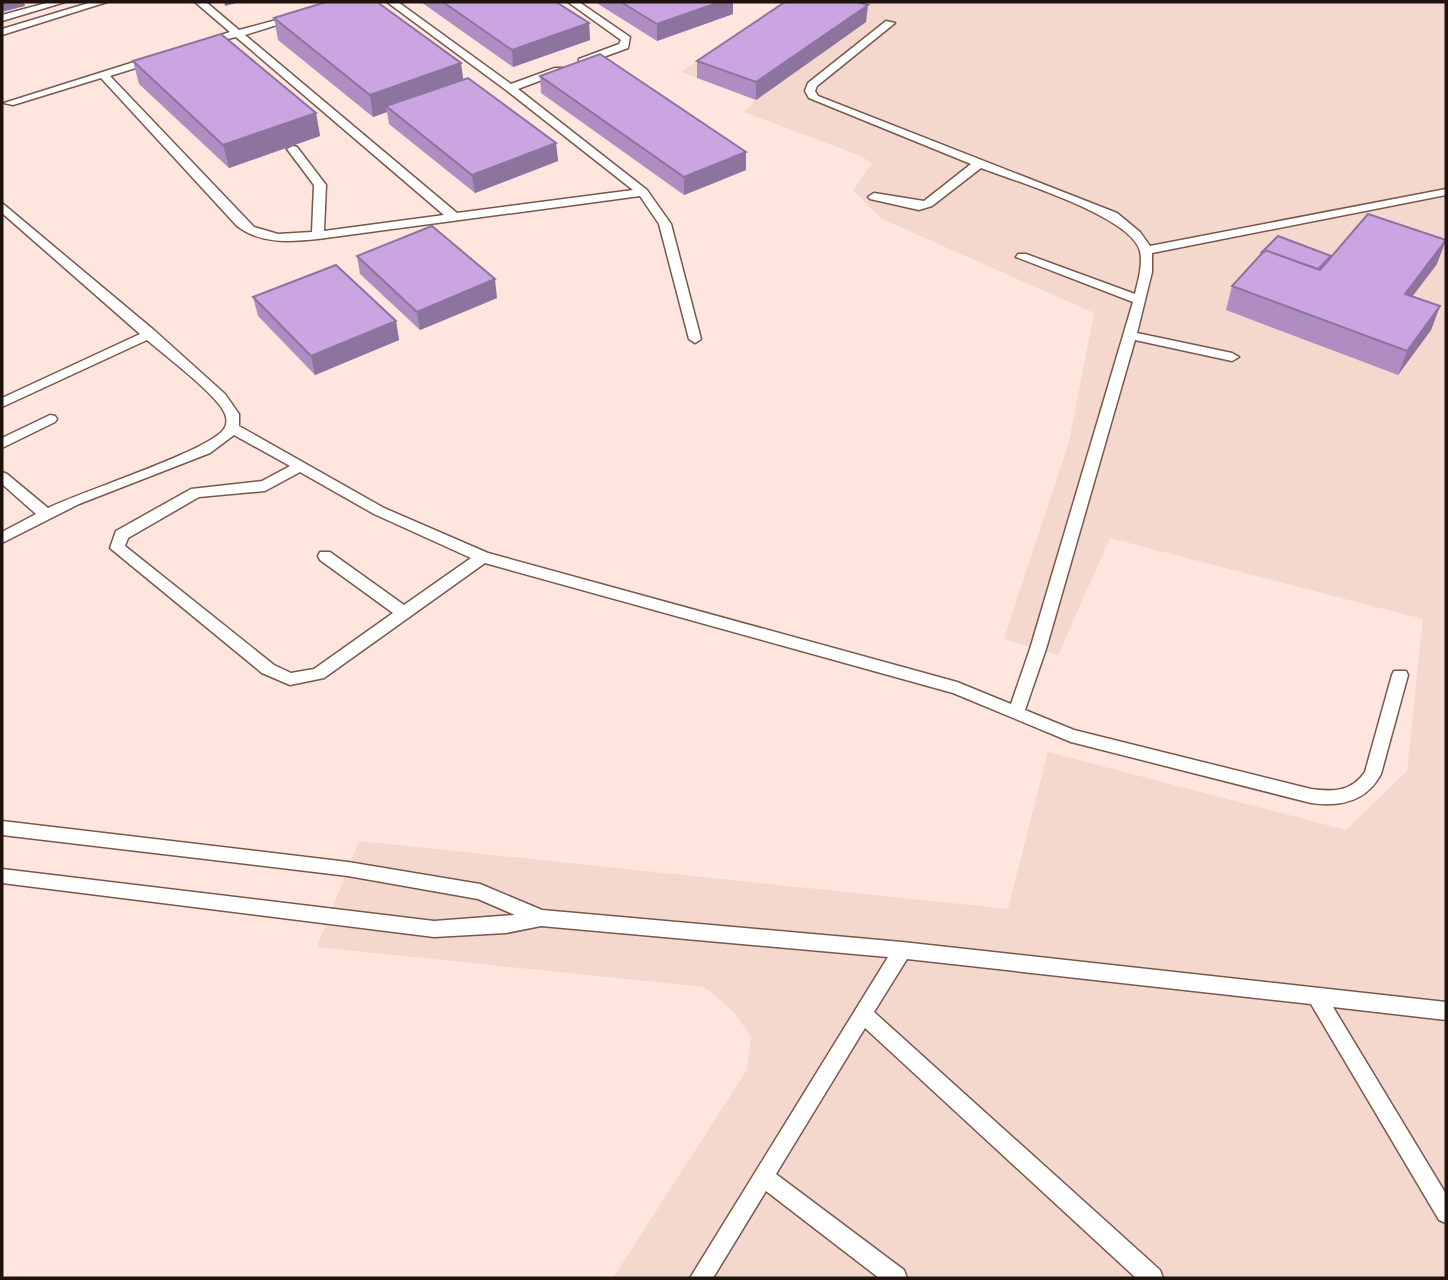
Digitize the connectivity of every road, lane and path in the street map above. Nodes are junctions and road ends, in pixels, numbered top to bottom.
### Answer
1 (60, 2) edge
2 (102, 2) edge
3 (200, 2) edge
4 (392, 2) edge
5 (573, 2) edge
6 (303, 13) edge
7 (2, 18) edge
8 (890, 23) dead end
9 (2, 32) edge
10 (239, 33) junction
11 (190, 48) edge
12 (165, 56) edge
13 (104, 75) junction
14 (510, 88) junction
15 (9, 103) dead end
16 (293, 149) edge
17 (980, 163) junction
18 (643, 192) junction
19 (1446, 192) edge
20 (874, 197) dead end
21 (2, 207) edge
22 (453, 216) junction
23 (318, 235) junction
24 (1148, 250) junction
25 (1022, 257) dead end
26 (1140, 300) junction
27 (150, 334) junction
28 (1129, 334) junction
29 (695, 339) dead end
30 (1232, 357) dead end
31 (2, 403) edge
32 (50, 419) dead end
33 (233, 428) junction
34 (2, 444) edge
35 (301, 466) junction
36 (2, 477) edge
37 (46, 515) junction
38 (2, 538) edge
39 (325, 556) dead end
40 (483, 557) junction
41 (404, 613) junction
42 (1400, 676) dead end
43 (1016, 713) junction
44 (2, 828) edge
45 (2, 876) edge
46 (541, 918) junction
47 (902, 950) junction
48 (1316, 996) junction
49 (1446, 1011) edge
50 (863, 1014) junction
51 (764, 1177) junction
52 (1446, 1213) edge
53 (701, 1278) edge
54 (895, 1278) edge
55 (1152, 1278) edge

1 - 7 lane
2 - 9 lane
3 - 10 lane
4 - 14 lane
5 - 14 lane
6 - 10 lane
8 - 17 lane
10 - 11 lane
10 - 22 lane
12 - 13 lane
13 - 15 lane
13 - 23 lane
14 - 18 lane
16 - 23 lane
17 - 20 lane
17 - 24 lane
18 - 22 lane
18 - 29 lane
19 - 24 lane
21 - 27 lane
22 - 23 lane
24 - 26 lane
25 - 26 lane
26 - 28 lane
27 - 31 lane
27 - 33 lane
28 - 30 lane
28 - 43 lane
32 - 34 lane
33 - 35 lane
33 - 37 lane
35 - 40 lane
35 - 41 lane
36 - 37 lane
37 - 38 lane
39 - 41 lane
40 - 41 lane
40 - 43 lane
42 - 43 lane
44 - 46 lane
45 - 46 lane
46 - 47 lane
47 - 48 lane
47 - 50 lane
48 - 49 lane
48 - 52 lane
50 - 51 lane
50 - 55 lane
51 - 53 lane
51 - 54 lane

